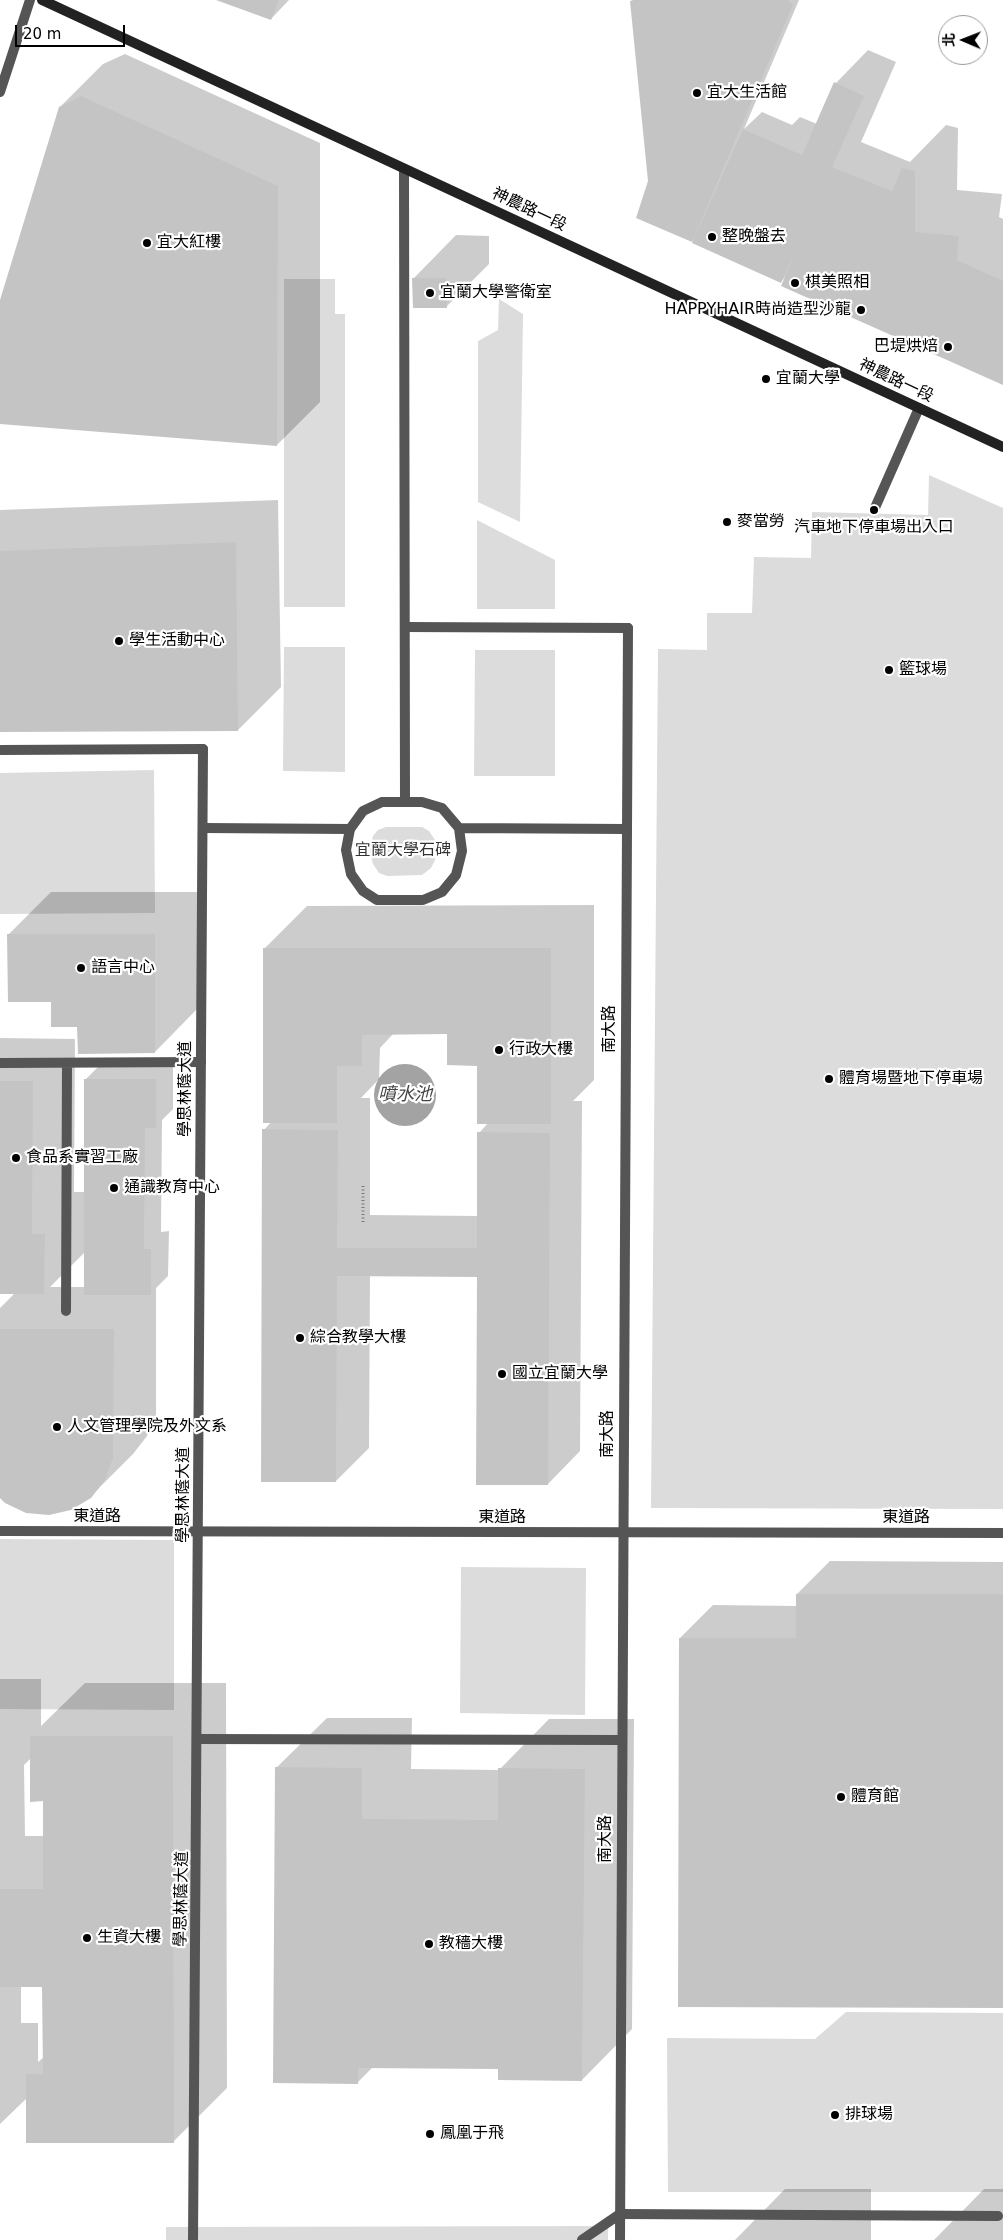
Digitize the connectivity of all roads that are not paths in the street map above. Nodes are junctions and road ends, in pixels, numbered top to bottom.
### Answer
1 (30, 0) edge
2 (42, 0) edge
3 (0, 92) edge
4 (404, 169) junction
5 (919, 408) junction
6 (1003, 447) edge
7 (874, 510) dead end
8 (405, 627) junction
9 (0, 750) edge
10 (405, 802) junction
11 (203, 828) junction
12 (459, 828) junction
13 (350, 829) junction
14 (626, 829) junction
15 (201, 1062) junction
16 (0, 1063) edge
17 (67, 1063) junction
18 (66, 1311) dead end
19 (0, 1531) edge
20 (199, 1532) junction
21 (623, 1533) junction
22 (1003, 1533) edge
23 (198, 1739) junction
24 (622, 1740) junction
25 (620, 2214) junction
26 (998, 2216) dead end
27 (193, 2240) edge
28 (582, 2240) edge
29 (620, 2240) edge

1 - 3 street
2 - 4 street, 神農路一段
4 - 5 street, 神農路一段
4 - 8 street
5 - 6 street, 神農路一段
5 - 7 street
8 - 10 street
8 - 14 street, 南大路
9 - 11 street, 學思林蔭大道
10 - 12 street
10 - 13 street
11 - 13 street
11 - 15 street, 學思林蔭大道
12 - 13 street
12 - 14 street
14 - 21 street, 南大路
15 - 17 street
15 - 20 street, 學思林蔭大道
16 - 17 street
17 - 18 street
19 - 20 street, 東道路
20 - 21 street, 東道路
20 - 23 street, 學思林蔭大道
21 - 22 street, 東道路
21 - 24 street, 南大路
23 - 24 street
23 - 27 street, 學思林蔭大道
24 - 25 street, 南大路
25 - 26 street
25 - 28 street
25 - 29 street, 南大路

